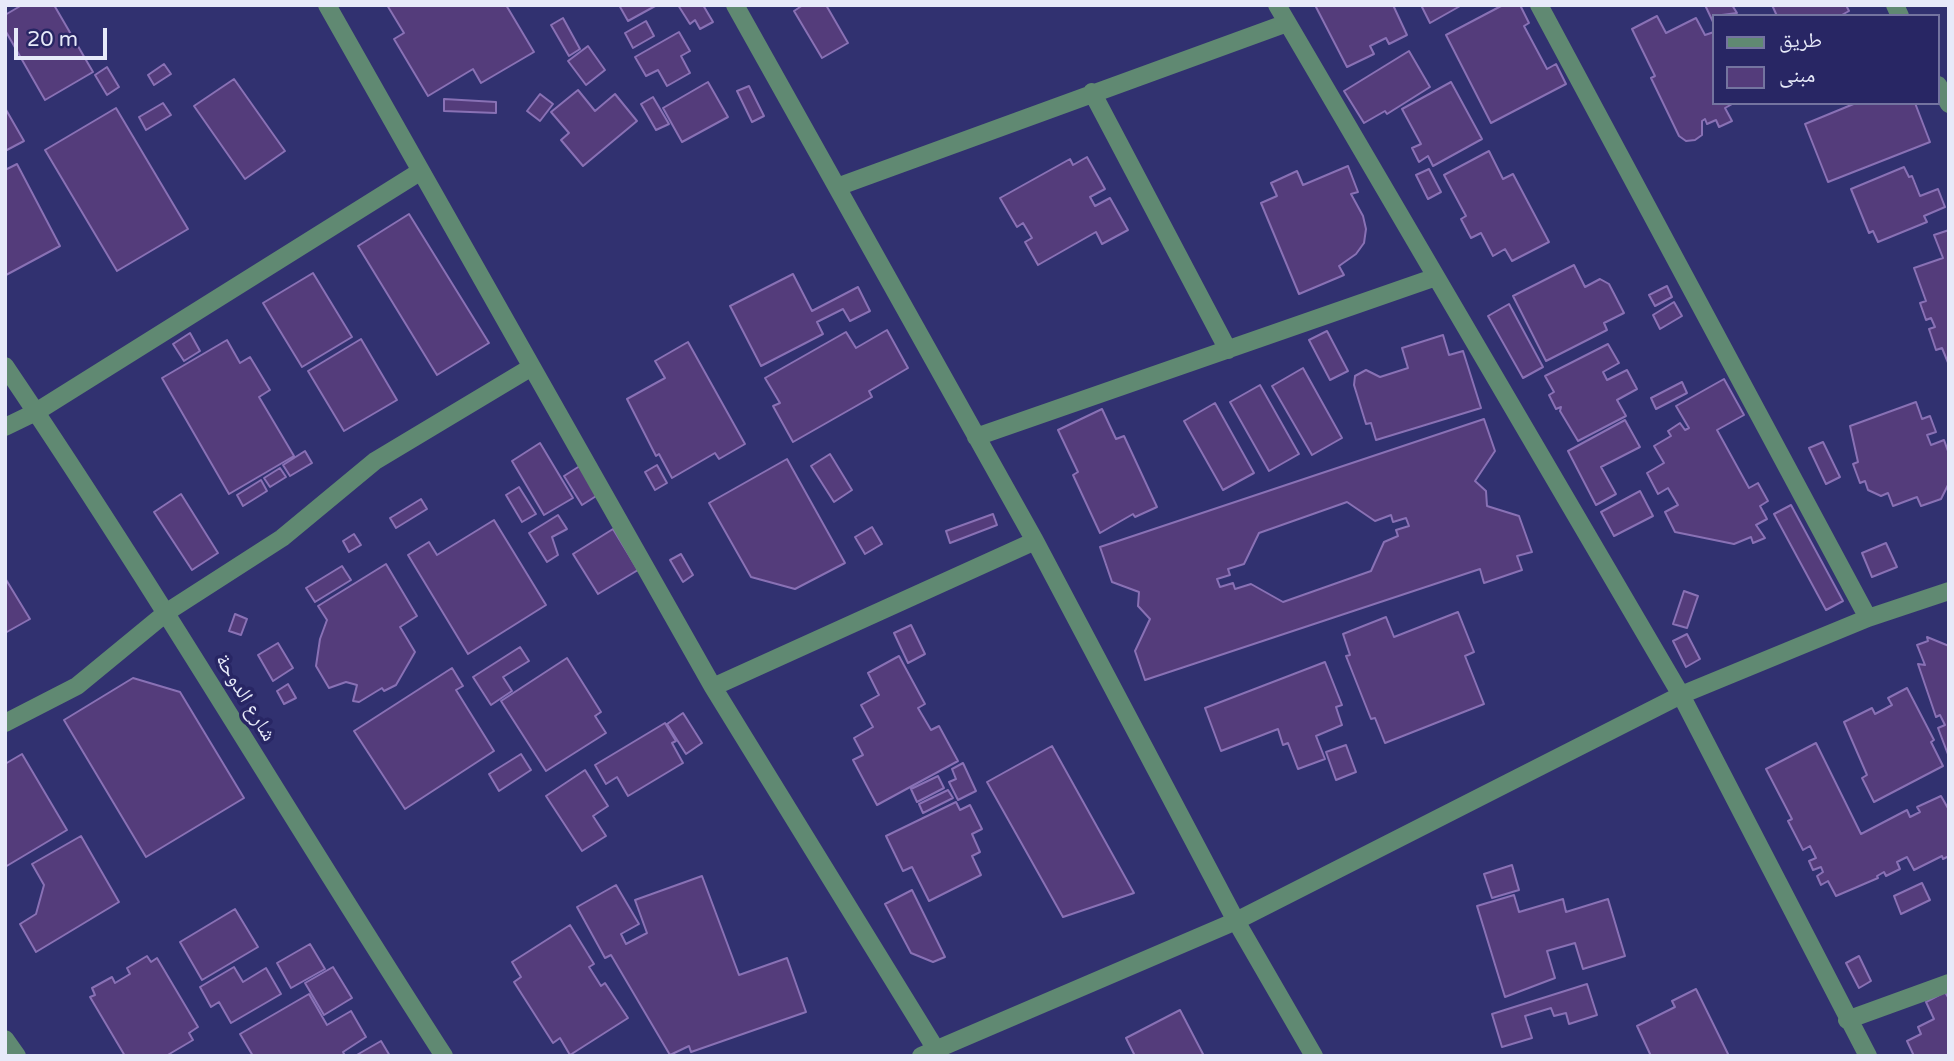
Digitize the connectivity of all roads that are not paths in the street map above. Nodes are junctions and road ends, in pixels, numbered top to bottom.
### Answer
1 (327, 5) edge
2 (735, 5) edge
3 (1278, 5) edge
4 (1539, 5) edge
5 (1287, 23) junction
6 (1940, 88) edge
7 (1092, 92) junction
8 (1949, 104) edge
9 (421, 171) junction
10 (837, 187) junction
11 (1436, 277) junction
12 (1227, 349) junction
13 (5, 366) edge
14 (530, 368) junction
15 (36, 412) junction
16 (5, 428) edge
17 (976, 437) junction
18 (1035, 541) junction
19 (1949, 590) edge
20 (167, 612) junction
21 (1868, 618) junction
22 (713, 687) junction
23 (1681, 695) junction
24 (5, 723) edge
25 (1237, 921) junction
26 (1949, 983) edge
27 (1847, 1020) junction
28 (5, 1039) edge
29 (933, 1054) edge
30 (17, 1056) edge
31 (444, 1056) edge
32 (1314, 1056) edge
33 (1868, 1056) edge

1 - 9 street
2 - 10 street
3 - 5 street
4 - 21 street
5 - 7 street
5 - 11 street
6 - 8 street
7 - 10 street
7 - 12 street
9 - 14 street
9 - 15 street
10 - 17 street
11 - 12 street
11 - 23 street
12 - 17 street
13 - 15 street, شارع الدوحة
14 - 20 street
14 - 22 street
15 - 16 street
15 - 20 street, شارع الدوحة
17 - 18 street
18 - 22 street
18 - 25 street
19 - 21 street
20 - 24 street
20 - 31 street, شارع الدوحة
21 - 23 street
22 - 29 street
23 - 25 street
23 - 27 street
25 - 29 street
25 - 32 street
26 - 27 street
27 - 33 street
28 - 30 street

